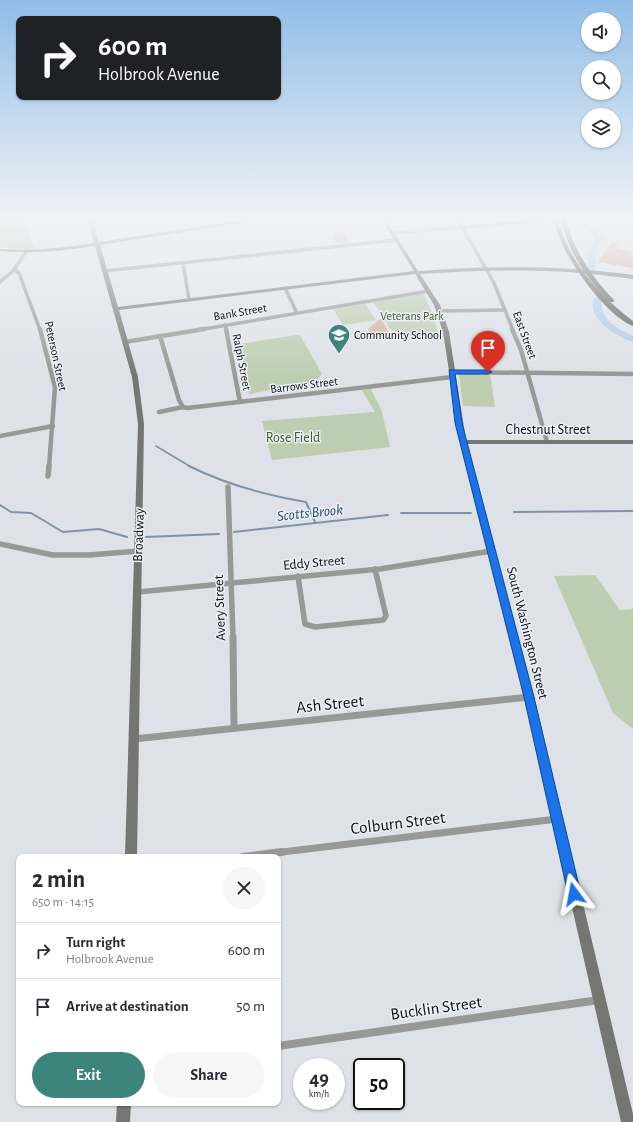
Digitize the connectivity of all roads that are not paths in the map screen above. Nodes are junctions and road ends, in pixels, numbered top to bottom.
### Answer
1 (12, 272) edge
2 (19, 272) edge
3 (104, 272) edge
4 (185, 272) edge
5 (414, 272) edge
6 (417, 272) edge
7 (487, 272) edge
8 (579, 272) edge
9 (589, 272) edge
10 (592, 272) edge
11 (633, 277) edge
12 (0, 282) edge
13 (285, 288) junction
14 (429, 291) junction
15 (189, 300) junction
16 (115, 309) junction
17 (505, 310) junction
18 (439, 311) junction
19 (297, 313) junction
20 (633, 319) edge
21 (633, 324) edge
22 (225, 325) junction
23 (160, 336) junction
24 (125, 342) junction
25 (528, 373) junction
26 (452, 374) junction
27 (633, 374) edge
28 (240, 402) junction
29 (183, 407) junction
30 (159, 412) dead end
31 (53, 426) junction
32 (0, 436) edge
33 (462, 442) junction
34 (547, 442) junction
35 (633, 442) edge
36 (48, 476) dead end
37 (228, 487) dead end
38 (0, 544) edge
39 (139, 551) junction
40 (491, 551) junction
41 (375, 569) junction
42 (298, 576) junction
43 (232, 583) junction
44 (138, 592) junction
45 (529, 697) junction
46 (234, 728) junction
47 (134, 739) junction
48 (557, 819) junction
49 (131, 854) edge
50 (268, 854) edge
51 (599, 1000) junction
52 (281, 1046) edge
53 (124, 1106) edge
54 (123, 1122) edge
55 (628, 1122) edge

1 - 12 street
2 - 31 street, Peterson Street
3 - 16 street, Broadway
4 - 15 street
5 - 13 street
6 - 14 street, South Washington Street
7 - 17 street, East Street
8 - 21 main road
9 - 20 main road
10 - 11 street
13 - 15 street
13 - 19 street
14 - 18 street, South Washington Street
14 - 19 street, Bank Street
15 - 16 street
16 - 24 street, Broadway
17 - 18 street
17 - 25 street, East Street
18 - 26 street, South Washington Street
19 - 22 street, Bank Street
22 - 23 street, Bank Street
22 - 28 street, Ralph Street
23 - 24 street, Bank Street
23 - 29 street
24 - 39 street, Broadway
25 - 26 street, Barrows Street
25 - 27 street, Barrows Street
25 - 34 street, East Street
26 - 28 street, Barrows Street
26 - 33 street, South Washington Street
28 - 29 street, Barrows Street
29 - 30 street, Barrows Street
31 - 32 street
31 - 36 street, Peterson Street
33 - 34 street, Chestnut Street
33 - 40 street, South Washington Street
34 - 35 street, Chestnut Street
37 - 43 street, Avery Street
38 - 39 street
39 - 44 street, Broadway
40 - 41 street, Eddy Street
40 - 45 street, South Washington Street
41 - 42 street, Eddy Street
41 - 42 street
42 - 43 street, Eddy Street
43 - 44 street, Eddy Street
43 - 46 street, Avery Street
44 - 47 street, Broadway
45 - 46 street, Ash Street
45 - 48 street, South Washington Street
46 - 47 street, Ash Street
47 - 49 street, Broadway
48 - 50 street, Colburn Street
48 - 51 street, South Washington Street
51 - 52 street, Bucklin Street
51 - 55 street, South Washington Street
53 - 54 street

